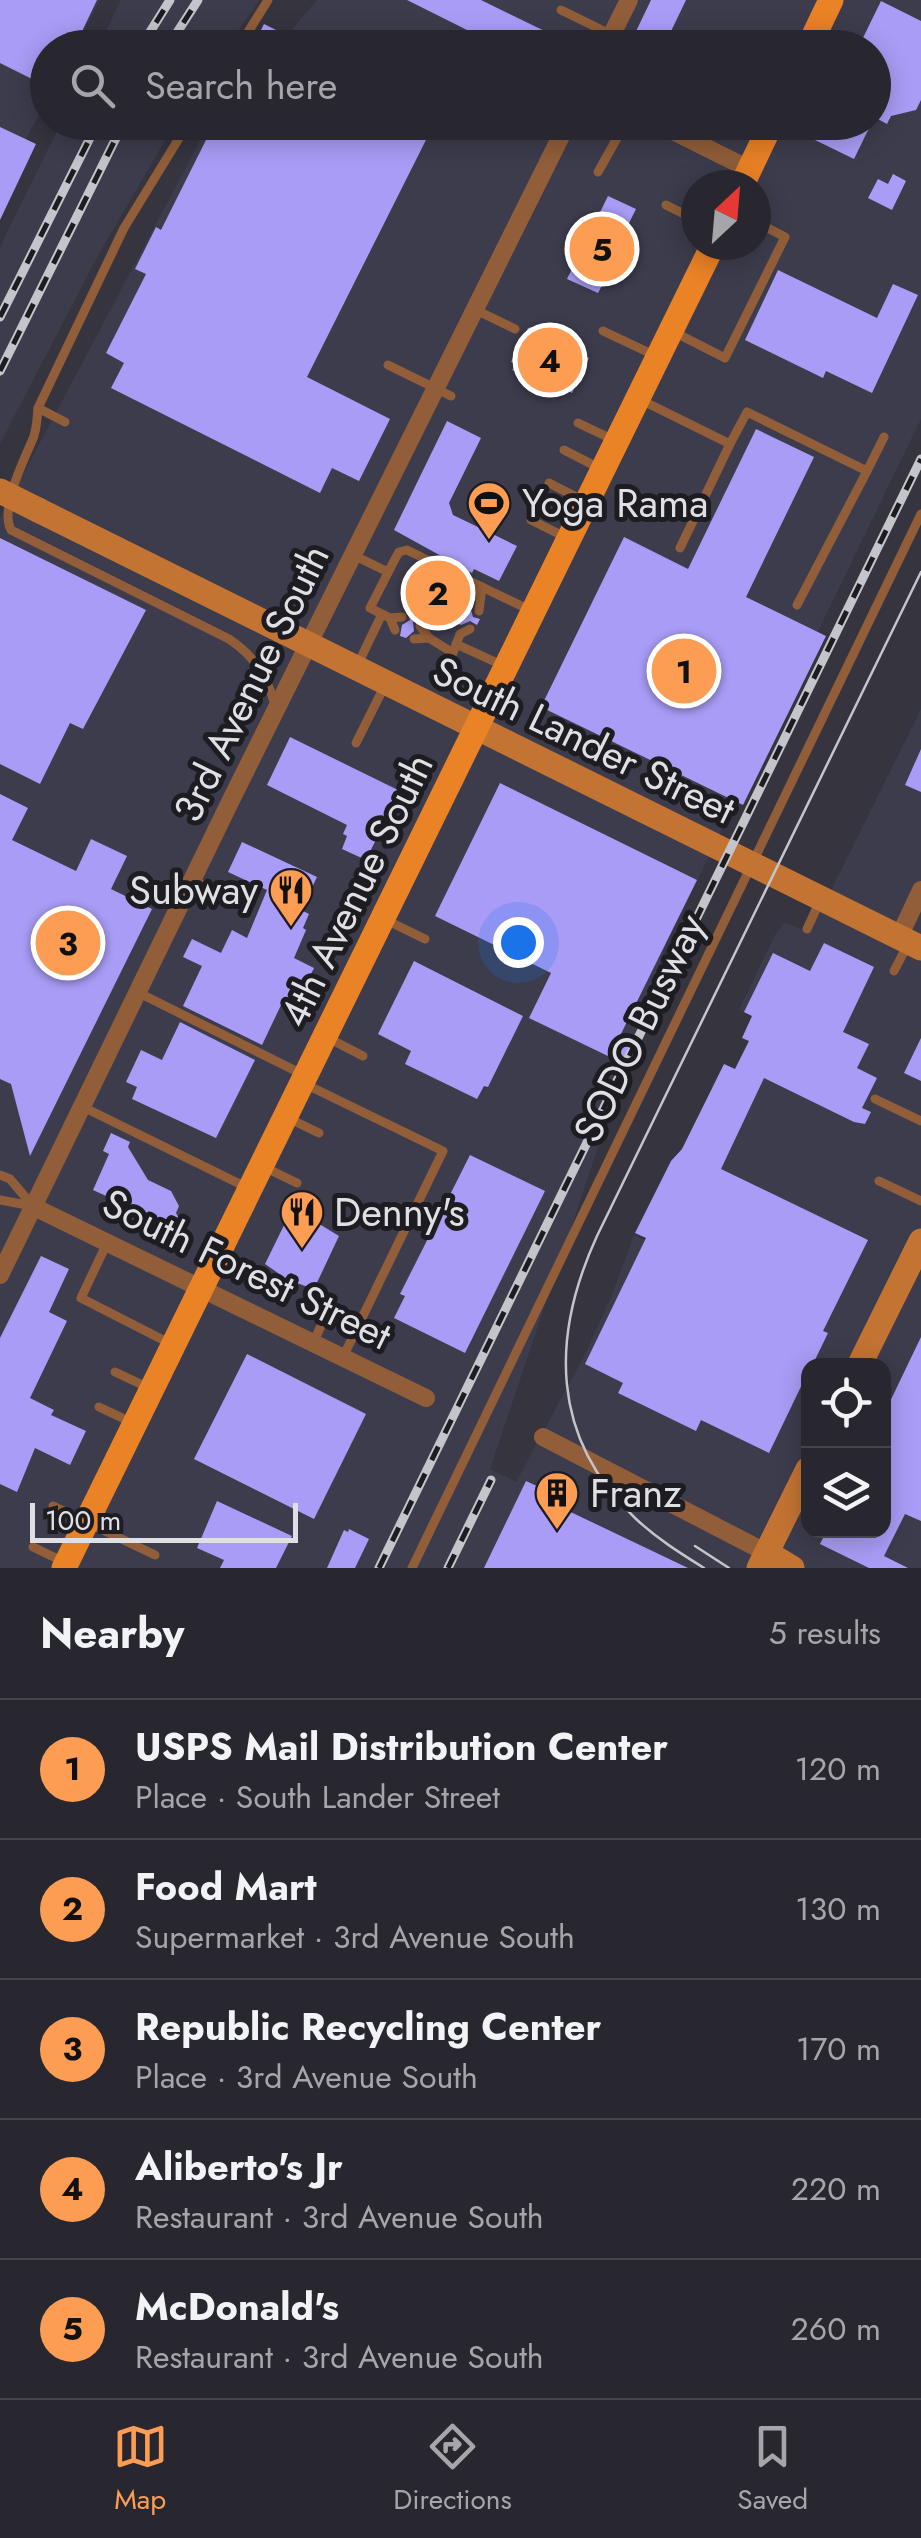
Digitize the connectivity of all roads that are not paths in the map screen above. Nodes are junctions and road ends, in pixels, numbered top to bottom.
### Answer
1 (268, 0) edge
2 (629, 0) edge
3 (832, 0) edge
4 (561, 10) dead end
5 (249, 30) edge
6 (591, 30) edge
7 (614, 30) edge
8 (817, 30) edge
9 (178, 140) edge
10 (559, 140) edge
11 (616, 140) edge
12 (684, 140) edge
13 (763, 140) edge
14 (734, 170) edge
15 (748, 170) edge
16 (598, 172) dead end
17 (666, 205) dead end
18 (681, 212) edge
19 (771, 230) edge
20 (706, 260) edge
21 (476, 310) junction
22 (515, 328) dead end
23 (603, 331) dead end
24 (672, 331) junction
25 (658, 358) junction
26 (388, 366) dead end
27 (444, 393) junction
28 (639, 398) junction
29 (38, 408) junction
30 (65, 422) dead end
31 (578, 422) dead end
32 (884, 437) dead end
33 (618, 442) junction
34 (730, 444) junction
35 (564, 450) dead end
36 (867, 470) junction
37 (604, 471) junction
38 (548, 484) dead end
39 (0, 491) edge
40 (588, 503) junction
41 (921, 514) edge
42 (531, 520) dead end
43 (570, 540) junction
44 (680, 548) dead end
45 (354, 555) junction
46 (388, 572) junction
47 (482, 586) junction
48 (465, 604) dead end
49 (797, 605) dead end
50 (479, 611) dead end
51 (535, 613) junction
52 (386, 616) junction
53 (402, 617) dead end
54 (456, 622) dead end
55 (420, 626) dead end
56 (396, 630) dead end
57 (462, 636) junction
58 (429, 638) junction
59 (414, 639) dead end
60 (309, 646) junction
61 (507, 668) junction
62 (356, 669) junction
63 (386, 684) junction
64 (276, 711) junction
65 (476, 729) junction
66 (356, 742) dead end
67 (751, 864) junction
68 (921, 890) edge
69 (821, 898) junction
70 (383, 919) junction
71 (807, 928) dead end
72 (425, 939) dead end
73 (910, 942) edge
74 (894, 972) dead end
75 (139, 993) junction
76 (326, 1036) junction
77 (363, 1056) dead end
78 (304, 1079) junction
79 (875, 1099) dead end
80 (84, 1106) junction
81 (286, 1117) junction
82 (921, 1121) edge
83 (319, 1133) dead end
84 (0, 1174) edge
85 (256, 1177) junction
86 (879, 1181) dead end
87 (298, 1183) dead end
88 (0, 1200) edge
89 (921, 1202) edge
90 (34, 1207) junction
91 (921, 1241) edge
92 (107, 1243) junction
93 (0, 1275) edge
94 (201, 1289) junction
95 (333, 1300) dead end
96 (312, 1342) junction
97 (174, 1345) junction
98 (343, 1357) junction
99 (864, 1358) edge
100 (115, 1372) dead end
101 (152, 1389) junction
102 (426, 1398) dead end
103 (99, 1407) dead end
104 (135, 1424) junction
105 (542, 1438) dead end
106 (801, 1483) edge
107 (53, 1506) dead end
108 (87, 1522) junction
109 (33, 1547) dead end
110 (154, 1555) dead end
111 (763, 1561) edge
112 (66, 1566) edge
113 (412, 1568) edge
114 (792, 1568) edge

1 - 5 lane
2 - 7 street
3 - 8 main road
4 - 6 lane
9 - 29 lane
10 - 21 street, 3rd Avenue South
11 - 16 lane
12 - 14 street
13 - 15 main road
17 - 18 lane
19 - 24 lane
20 - 24 main road, 4th Avenue South
21 - 22 lane
21 - 27 street, 3rd Avenue South
23 - 25 lane
24 - 25 main road, 4th Avenue South
25 - 28 main road, 4th Avenue South
26 - 27 lane
27 - 45 street, 3rd Avenue South
28 - 33 main road, 4th Avenue South
28 - 34 lane
29 - 30 lane
29 - 64 lane
31 - 33 lane
32 - 36 lane
33 - 37 main road, 4th Avenue South
34 - 36 lane
34 - 44 lane
35 - 37 lane
36 - 49 lane
37 - 40 main road, 4th Avenue South
38 - 40 lane
39 - 60 main road, South Lander Street, bridge
40 - 43 main road, 4th Avenue South
41 - 67 lane, SODO Busway
42 - 43 lane
43 - 51 main road, 4th Avenue South
45 - 46 lane
45 - 60 street, 3rd Avenue South
46 - 47 lane
46 - 52 lane
47 - 48 lane
47 - 50 lane
47 - 51 lane
51 - 61 main road, 4th Avenue South
52 - 53 lane
52 - 56 lane
52 - 62 lane
54 - 57 lane
55 - 58 lane
57 - 58 lane
57 - 61 lane
58 - 59 lane
60 - 62 main road, South Lander Street
60 - 64 street, 3rd Avenue South
61 - 65 main road, 4th Avenue South
62 - 63 main road, South Lander Street
63 - 65 main road, South Lander Street
63 - 66 lane
64 - 75 street, 3rd Avenue South
65 - 67 main road, South Lander Street
65 - 70 main road, 4th Avenue South
67 - 69 main road, South Lander Street
67 - 113 lane, SODO Busway
68 - 73 street
69 - 71 lane
69 - 73 main road, South Lander Street
70 - 72 lane
70 - 76 main road, 4th Avenue South
73 - 74 lane
75 - 78 lane
75 - 80 street, 3rd Avenue South
76 - 77 lane
76 - 78 main road, 4th Avenue South
78 - 81 main road, 4th Avenue South
78 - 98 lane
79 - 82 lane
80 - 85 lane
80 - 90 street, 3rd Avenue South
81 - 83 lane
81 - 85 main road, 4th Avenue South
84 - 90 lane
85 - 87 lane
85 - 94 main road, 4th Avenue South
86 - 89 lane
88 - 90 lane
90 - 92 street, South Forest Street
90 - 93 street, 3rd Avenue South
91 - 99 main road
92 - 94 street, South Forest Street
92 - 97 lane
94 - 96 street, South Forest Street
94 - 97 main road, 4th Avenue South
95 - 96 lane
96 - 98 street, South Forest Street
97 - 101 main road, 4th Avenue South
98 - 102 street, South Forest Street
100 - 101 lane
101 - 104 main road, 4th Avenue South
103 - 104 lane
104 - 108 main road, 4th Avenue South
105 - 111 street
106 - 111 main road
107 - 108 lane
108 - 110 lane
108 - 112 main road, 4th Avenue South
109 - 112 lane
111 - 114 main road

